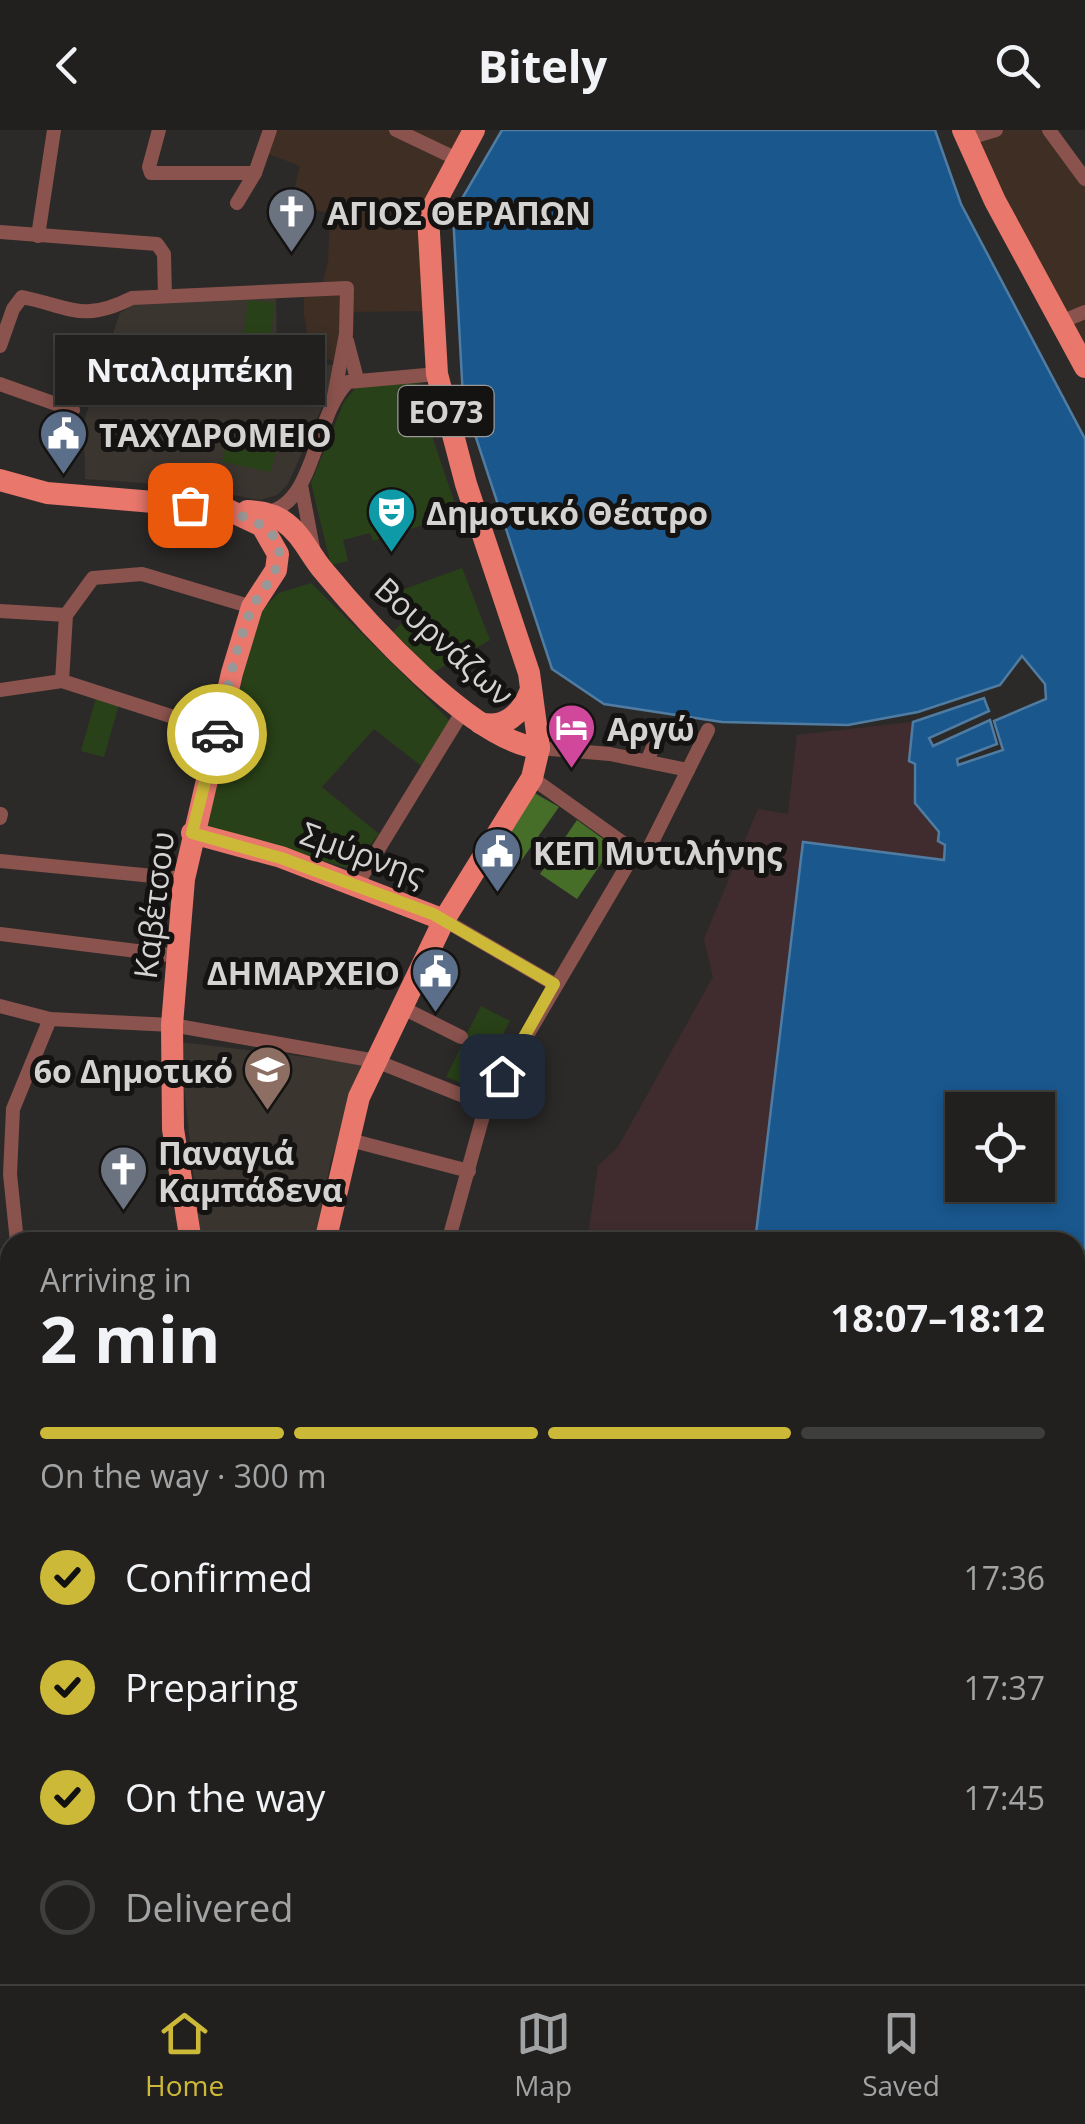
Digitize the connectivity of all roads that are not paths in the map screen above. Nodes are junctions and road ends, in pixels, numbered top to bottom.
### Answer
1 (54, 130) edge
2 (158, 130) edge
3 (270, 130) edge
4 (396, 130) edge
5 (474, 130) edge
6 (996, 130) edge
7 (1048, 130) edge
8 (965, 134) edge
9 (457, 159) junction
10 (255, 174) junction
11 (1085, 179) edge
12 (236, 203) dead end
13 (0, 232) edge
14 (38, 236) junction
15 (165, 296) junction
16 (1085, 312) edge
17 (1061, 322) junction
18 (346, 334) junction
19 (0, 346) edge
20 (1085, 367) edge
21 (437, 374) junction
22 (357, 379) junction
23 (0, 384) edge
24 (333, 401) junction
25 (73, 410) dead end
26 (0, 480) edge
27 (301, 485) junction
28 (266, 522) junction
29 (316, 562) junction
30 (272, 576) junction
31 (252, 607) junction
32 (0, 611) edge
33 (66, 615) junction
34 (62, 680) junction
35 (0, 690) edge
36 (530, 692) junction
37 (472, 717) junction
38 (708, 730) dead end
39 (218, 731) junction
40 (660, 731) dead end
41 (539, 748) junction
42 (647, 761) junction
43 (688, 770) junction
44 (532, 778) junction
45 (192, 833) junction
46 (640, 855) junction
47 (0, 861) edge
48 (184, 878) junction
49 (357, 884) junction
50 (444, 920) junction
51 (0, 934) edge
52 (177, 956) junction
53 (554, 984) junction
54 (0, 1006) edge
55 (403, 1008) junction
56 (50, 1019) junction
57 (172, 1026) junction
58 (461, 1037) dead end
59 (376, 1060) junction
60 (486, 1105) junction
61 (6, 1108) edge
62 (346, 1139) junction
63 (469, 1171) junction
64 (16, 1232) edge
65 (189, 1232) edge
66 (327, 1232) edge
67 (451, 1232) edge

1 - 14 street
2 - 10 street
3 - 10 street
4 - 9 street
5 - 9 main road, ΕΟ73
6 - 8 street
7 - 11 street
8 - 17 main road
9 - 21 main road, ΕΟ73
10 - 12 street
13 - 14 street
14 - 15 street
15 - 18 street
15 - 19 street
16 - 17 street
17 - 20 main road
18 - 22 street
18 - 24 street
21 - 22 street
21 - 36 main road, ΕΟ73
22 - 24 street
23 - 25 street
24 - 27 street
26 - 28 main road
27 - 28 street
27 - 29 street
28 - 29 main road, Βουρνάζων
28 - 30 main road
29 - 30 main road
29 - 37 main road, Βουρνάζων
30 - 31 main road, Καβέτσου
31 - 33 street
31 - 39 main road, Καβέτσου
32 - 33 street
33 - 34 street
34 - 35 street
34 - 39 street
36 - 37 main road
36 - 41 main road, ΕΟ73
37 - 41 main road, Βουρνάζων
37 - 49 street
38 - 43 street
39 - 45 main road, Καβέτσου
40 - 42 street
41 - 42 street
41 - 44 main road, ΕΟ73
42 - 43 street
43 - 46 street
44 - 46 street
44 - 50 main road, ΕΟ73
45 - 48 main road, Καβέτσου
45 - 49 main road, Σμύρνης
46 - 53 street
47 - 48 street
48 - 52 main road, Καβέτσου
49 - 50 main road, Σμύρνης
50 - 53 street, Σμύρνης
50 - 55 main road, ΕΟ73
51 - 52 street
52 - 57 main road, Καβέτσου
53 - 60 street
54 - 56 street
55 - 58 street
55 - 59 main road, ΕΟ73
56 - 57 street
56 - 61 street
57 - 59 street
57 - 65 main road, Καβέτσου
59 - 60 street
59 - 62 main road, ΕΟ73
60 - 63 street
61 - 64 street
62 - 63 street
62 - 66 main road, ΕΟ73
63 - 67 street

